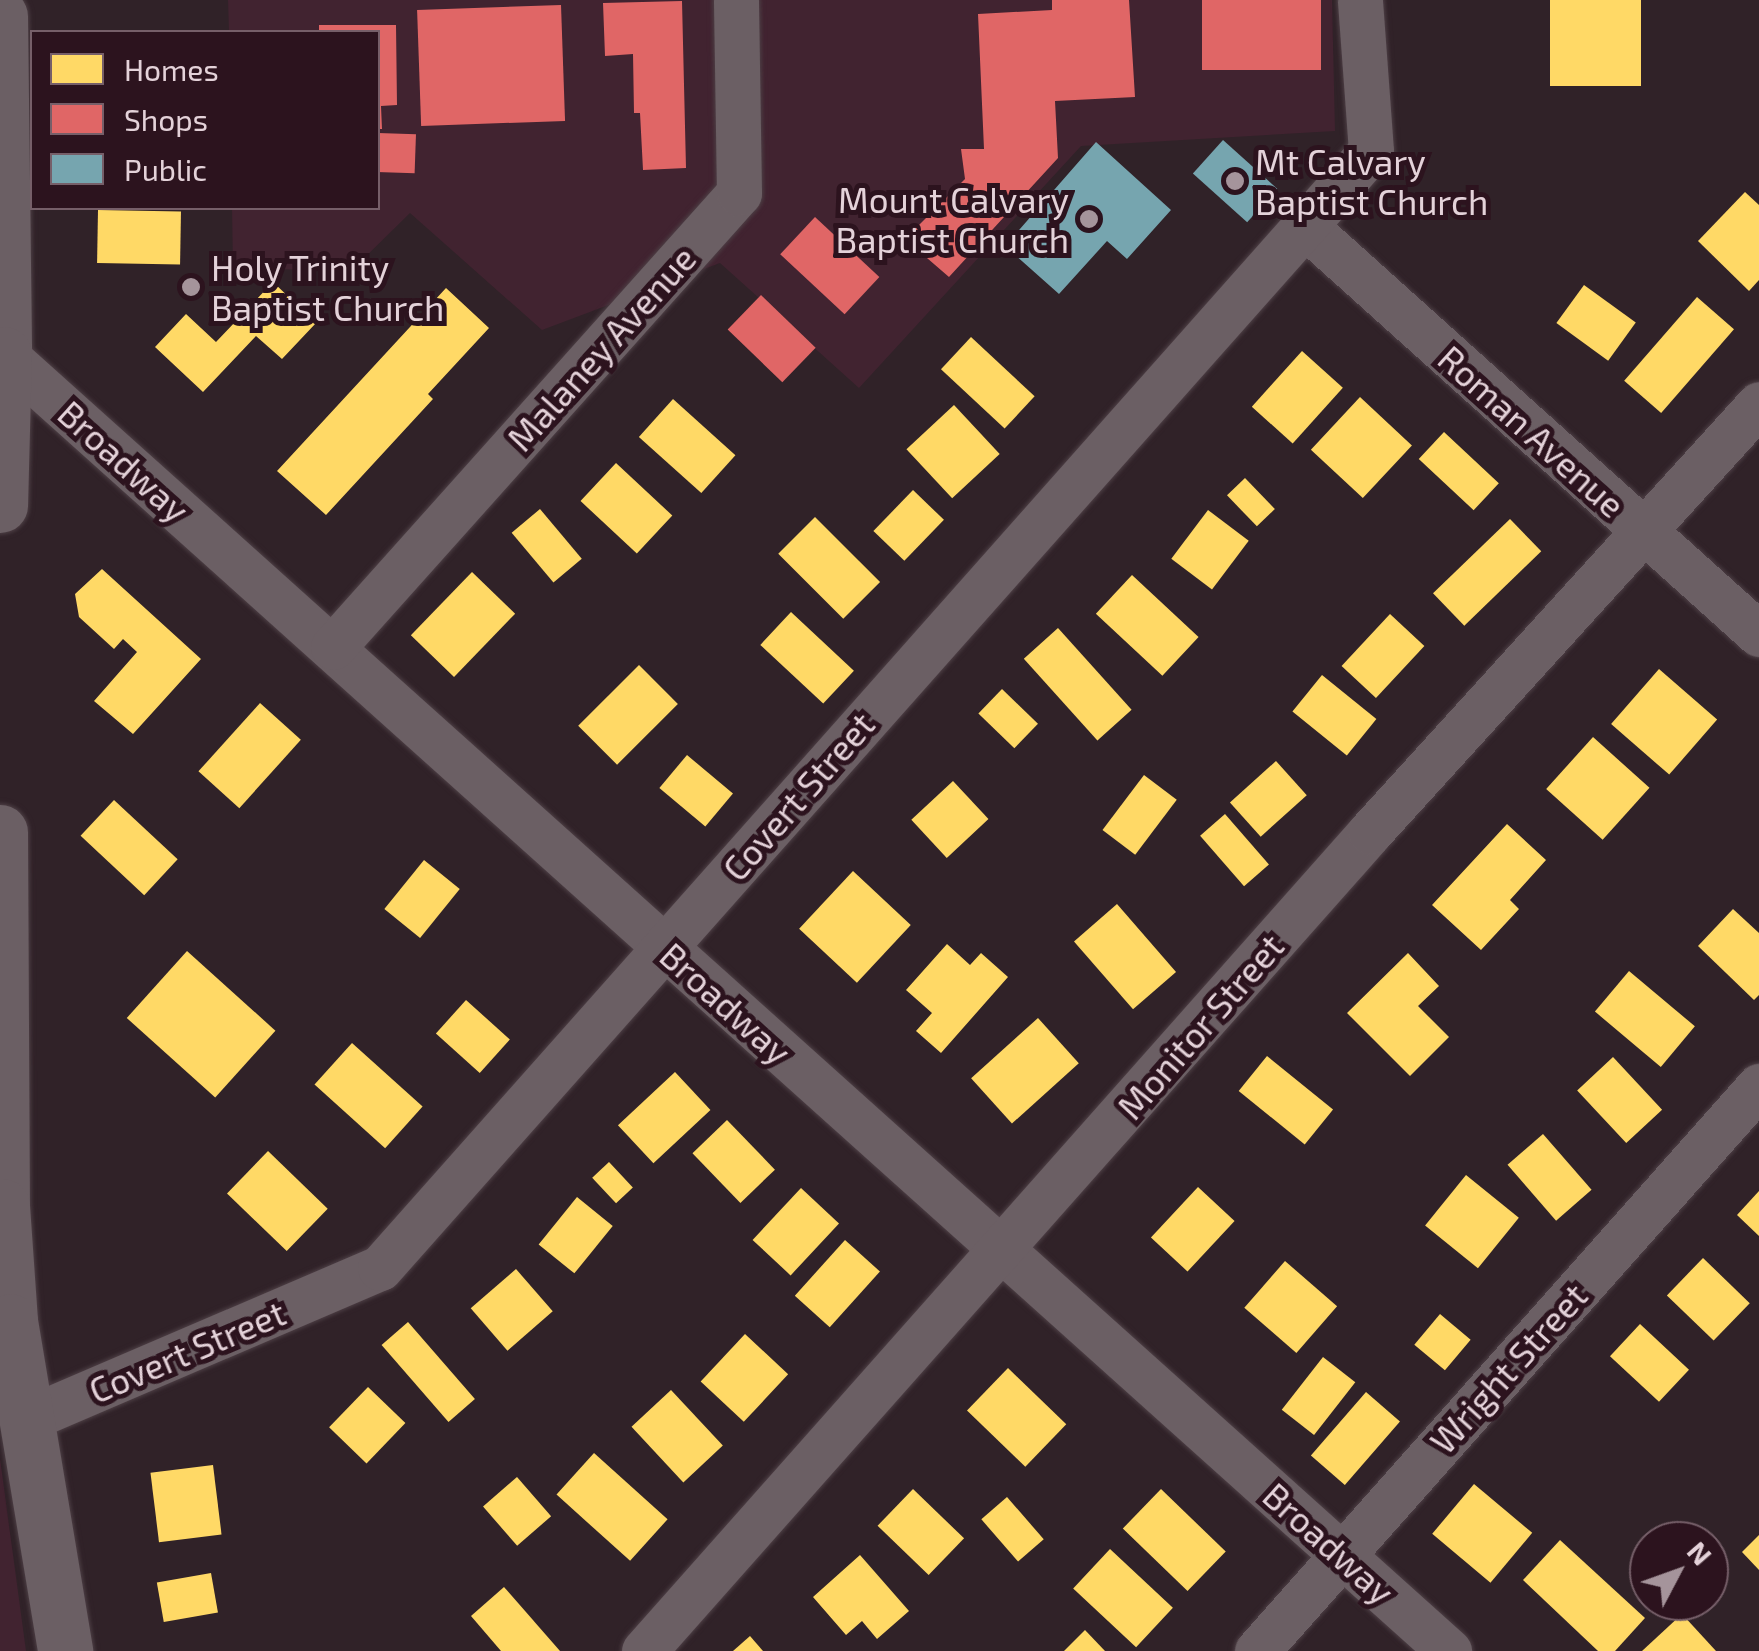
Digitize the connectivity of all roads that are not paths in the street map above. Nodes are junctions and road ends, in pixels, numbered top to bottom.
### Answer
1 (736, 0) edge
2 (1360, 0) edge
3 (0, 16) edge
4 (1306, 227) junction
5 (4, 354) junction
6 (1759, 404) edge
7 (0, 505) edge
8 (1644, 532) junction
9 (1759, 634) edge
10 (334, 648) junction
11 (0, 832) edge
12 (664, 947) junction
13 (1759, 1086) edge
14 (1003, 1251) junction
15 (5, 1308) edge
16 (27, 1420) junction
17 (1344, 1554) junction
18 (65, 1651) edge
19 (644, 1651) edge
20 (1257, 1651) edge
21 (1449, 1651) edge

1 - 10 street, Malaney Avenue
2 - 4 street, Covert Street
3 - 5 street
4 - 8 street, Roman Avenue
4 - 12 street, Covert Street
5 - 7 street
5 - 10 street, Broadway
6 - 8 street, Monitor Street
8 - 9 street, Roman Avenue
8 - 14 street, Monitor Street
10 - 12 street, Broadway
11 - 15 street
12 - 14 street, Broadway
12 - 16 street, Covert Street
13 - 17 street, Wright Street
14 - 17 street, Broadway
14 - 19 street, Monitor Street
15 - 16 street
16 - 18 street
17 - 20 street, Wright Street
17 - 21 street, Broadway

